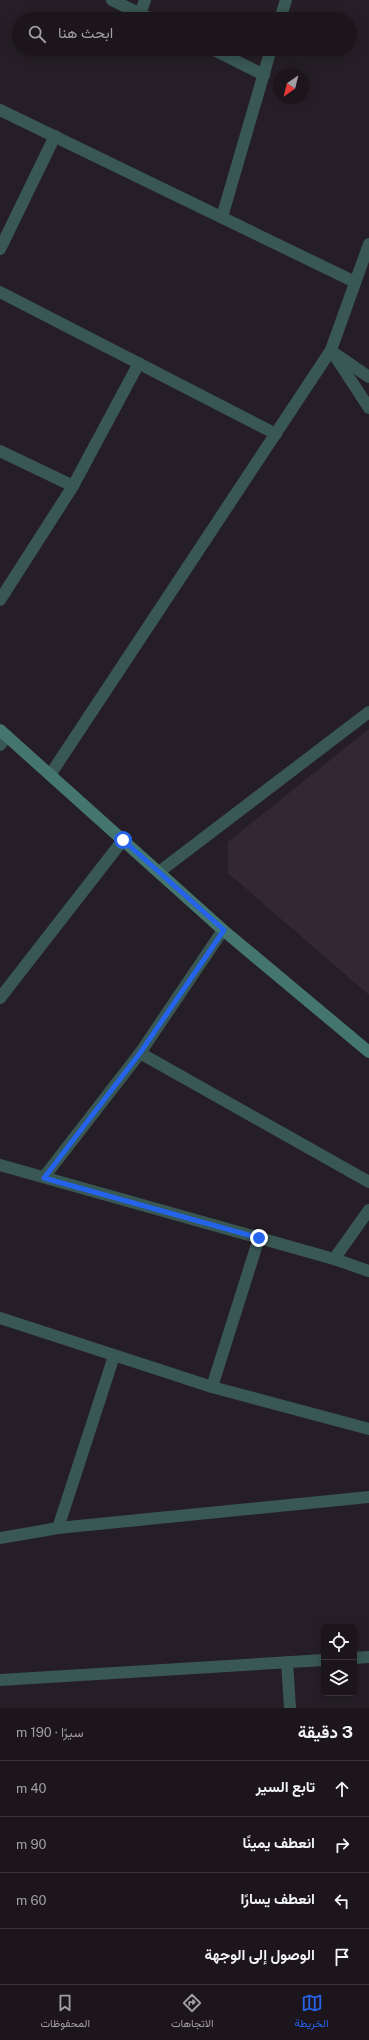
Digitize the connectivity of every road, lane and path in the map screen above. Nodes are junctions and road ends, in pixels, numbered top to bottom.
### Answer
1 (112, 0) edge
2 (145, 0) edge
3 (286, 0) edge
4 (137, 12) edge
5 (145, 12) edge
6 (282, 12) edge
7 (227, 56) edge
8 (269, 56) edge
9 (264, 74) junction
10 (0, 110) edge
11 (55, 136) junction
12 (222, 217) junction
13 (369, 244) edge
14 (0, 249) edge
15 (355, 282) junction
16 (0, 292) edge
17 (330, 350) junction
18 (139, 363) junction
19 (369, 377) edge
20 (369, 408) edge
21 (276, 434) junction
22 (0, 451) edge
23 (73, 486) junction
24 (0, 600) edge
25 (369, 712) edge
26 (2, 737) edge
27 (50, 775) junction
28 (123, 840) junction
29 (159, 872) junction
30 (224, 930) junction
31 (0, 998) edge
32 (369, 1052) edge
33 (140, 1053) junction
34 (0, 1165) edge
35 (44, 1178) junction
36 (369, 1182) edge
37 (369, 1210) edge
38 (259, 1238) junction
39 (334, 1259) junction
40 (369, 1272) edge
41 (0, 1318) edge
42 (114, 1356) junction
43 (212, 1387) junction
44 (369, 1429) edge
45 (369, 1497) edge
46 (58, 1528) junction
47 (0, 1538) edge
48 (369, 1657) edge
49 (357, 1658) edge
50 (321, 1660) edge
51 (287, 1662) junction
52 (0, 1680) edge
53 (290, 1708) edge

1 - 4 street
2 - 5 street
3 - 6 street
7 - 9 street
8 - 9 street
9 - 12 street
10 - 11 street
11 - 12 street
11 - 14 street
12 - 15 street
13 - 15 street
15 - 17 street
16 - 18 street
17 - 19 street
17 - 20 street
17 - 21 street
18 - 21 street
18 - 23 street
21 - 27 street
22 - 23 street
23 - 24 street
25 - 29 street
26 - 27 street
27 - 28 street
28 - 29 street
28 - 31 street
29 - 30 street
30 - 32 street
30 - 33 street
33 - 35 street
33 - 36 street
34 - 35 street
35 - 38 street
37 - 39 street
38 - 39 street
38 - 43 street
39 - 40 street
41 - 42 street
42 - 43 street
42 - 46 street
43 - 44 street
45 - 46 street
46 - 47 street
48 - 49 street
50 - 51 street
51 - 52 street
51 - 53 street

